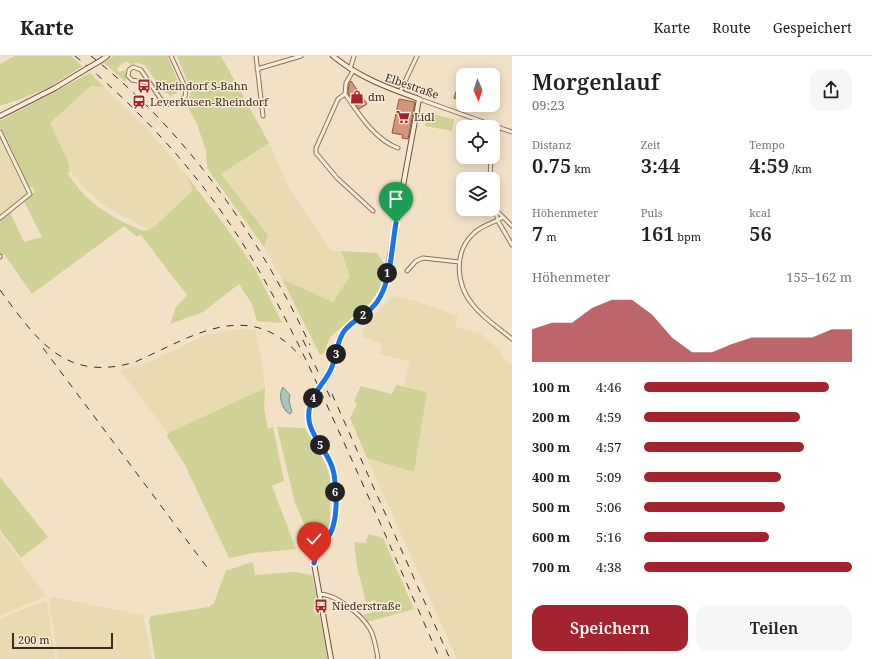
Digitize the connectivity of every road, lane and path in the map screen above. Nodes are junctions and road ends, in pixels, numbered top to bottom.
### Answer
1 (107, 56) edge
2 (171, 56) edge
3 (256, 56) edge
4 (301, 56) edge
5 (333, 56) edge
6 (354, 56) edge
7 (417, 56) edge
8 (257, 69) junction
9 (352, 70) junction
10 (149, 83) junction
11 (400, 92) junction
12 (345, 94) junction
13 (419, 99) junction
14 (0, 116) edge
15 (263, 116) dead end
16 (477, 120) edge
17 (500, 128) edge
18 (0, 132) edge
19 (512, 132) edge
20 (398, 148) dead end
21 (373, 212) dead end
22 (500, 212) edge
23 (497, 216) edge
24 (0, 218) edge
25 (504, 218) junction
26 (498, 220) junction
27 (512, 226) edge
28 (512, 246) edge
29 (459, 262) junction
30 (407, 271) dead end
31 (512, 339) edge
32 (319, 594) junction
33 (332, 659) edge
34 (378, 659) edge

1 - 14 main road, bridge
2 - 10 street
3 - 8 street
4 - 8 street
5 - 9 main road, Elbestraße
6 - 9 street
7 - 11 street
8 - 15 street
9 - 11 main road, Elbestraße
9 - 12 street
10 - 10 street
11 - 13 main road, Elbestraße
12 - 20 street
12 - 21 street
13 - 16 street, Elbestraße
13 - 32 main road
17 - 19 street, Elbestraße
18 - 24 street
22 - 25 street
23 - 26 street
25 - 26 street
25 - 27 street
26 - 28 street
26 - 29 street
29 - 30 street
29 - 31 street
32 - 33 main road
32 - 34 street

